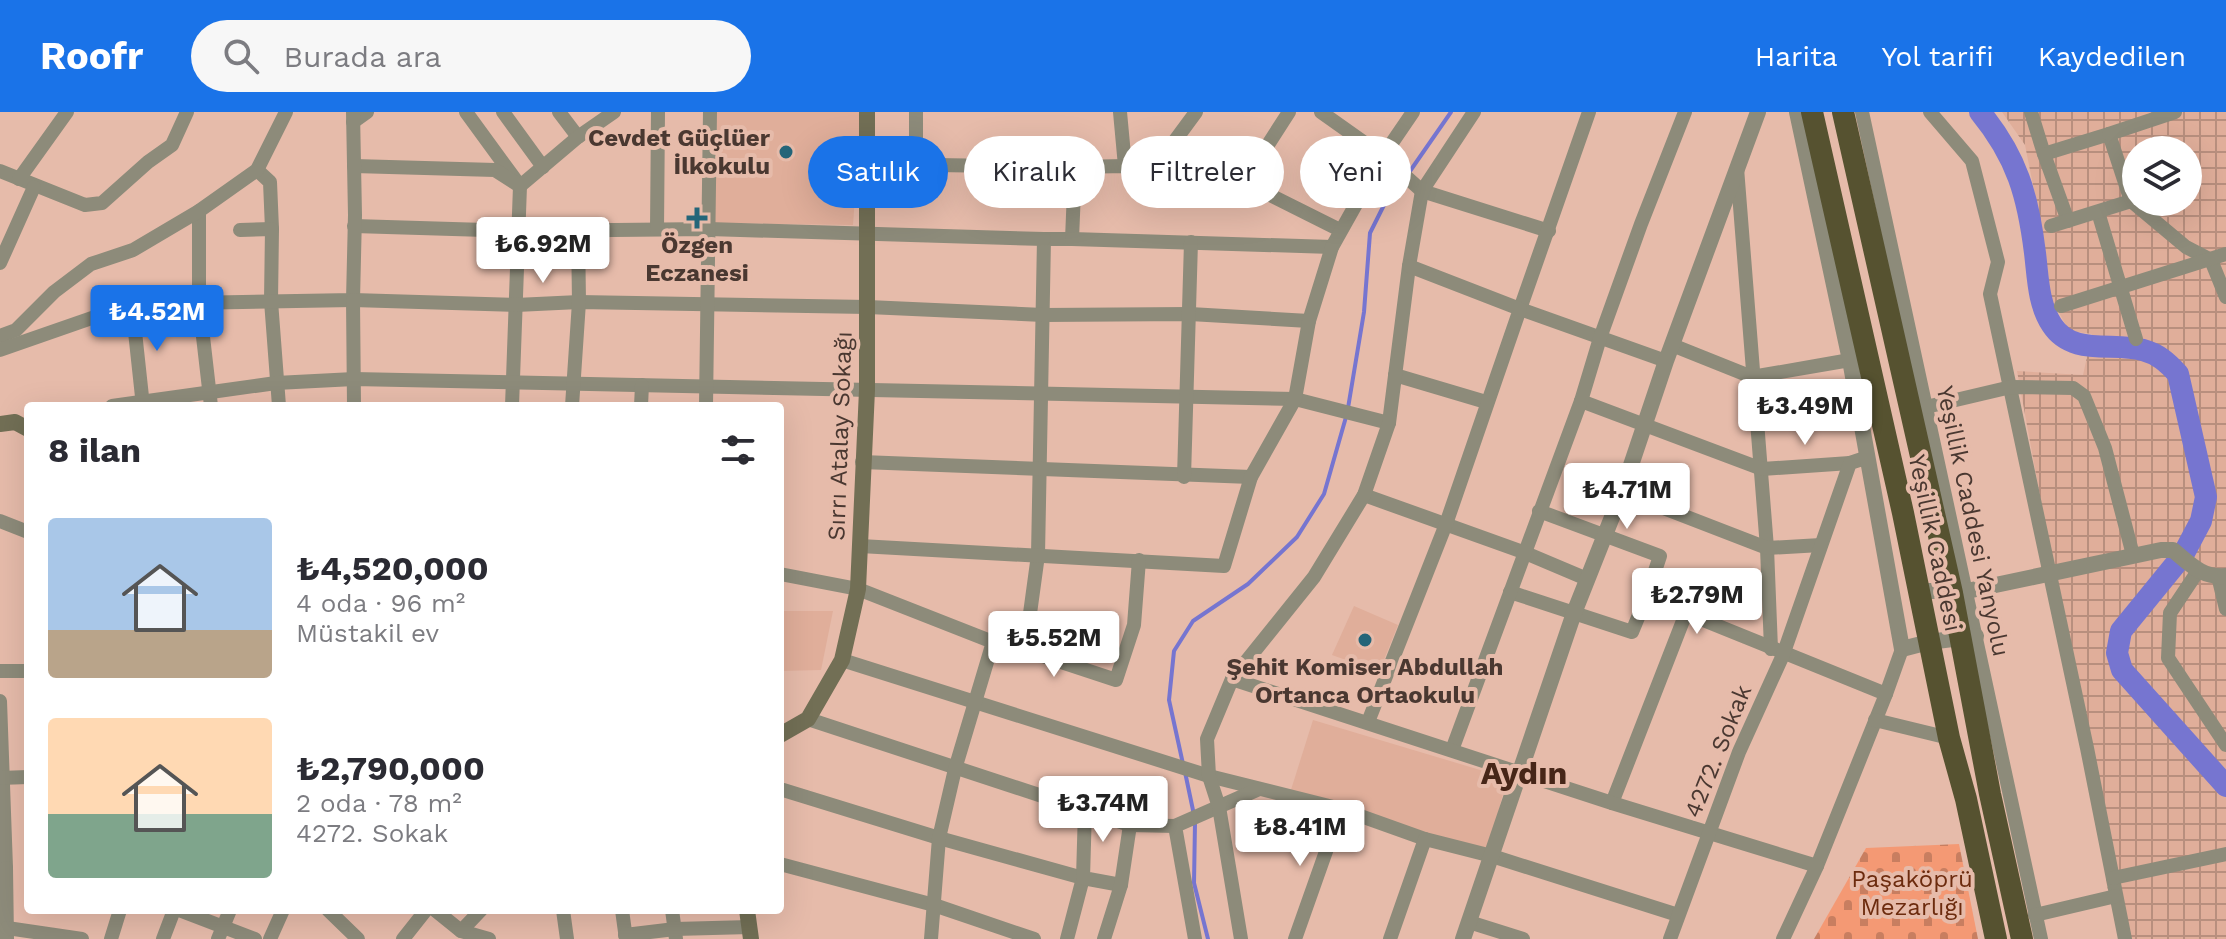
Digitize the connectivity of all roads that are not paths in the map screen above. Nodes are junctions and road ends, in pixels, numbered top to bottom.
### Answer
1 (67, 112) edge
2 (187, 112) edge
3 (286, 112) edge
4 (367, 112) edge
5 (466, 112) edge
6 (503, 112) edge
7 (559, 112) edge
8 (614, 112) edge
9 (658, 112) edge
10 (710, 112) edge
11 (867, 112) edge
12 (916, 112) edge
13 (1120, 112) edge
14 (1196, 112) edge
15 (1289, 112) edge
16 (1321, 112) edge
17 (1413, 112) edge
18 (1474, 112) edge
19 (1589, 112) edge
20 (1685, 112) edge
21 (1758, 112) edge
22 (1797, 112) edge
23 (1812, 112) edge
24 (1843, 112) edge
25 (1862, 112) edge
26 (1930, 112) edge
27 (2031, 112) edge
28 (2175, 112) edge
29 (353, 117) edge
30 (2109, 134) junction
31 (867, 136) edge
32 (916, 136) edge
33 (1122, 136) edge
34 (1178, 136) edge
35 (1274, 136) edge
36 (1355, 136) edge
37 (1397, 136) edge
38 (578, 137) junction
39 (2044, 154) junction
40 (354, 166) junction
41 (543, 167) junction
42 (1737, 168) junction
43 (257, 170) junction
44 (0, 171) edge
45 (2122, 174) edge
46 (19, 179) junction
47 (1411, 181) edge
48 (520, 186) junction
49 (34, 187) junction
50 (1422, 191) junction
51 (1284, 202) edge
52 (2122, 204) edge
53 (868, 208) edge
54 (1073, 208) edge
55 (1353, 208) edge
56 (199, 211) junction
57 (2098, 212) junction
58 (2149, 216) edge
59 (2068, 221) junction
60 (354, 226) junction
61 (2051, 226) dead end
62 (272, 229) junction
63 (657, 229) junction
64 (709, 229) junction
65 (240, 230) dead end
66 (1340, 230) junction
67 (519, 231) junction
68 (578, 231) junction
69 (1549, 231) junction
70 (868, 235) junction
71 (1044, 239) junction
72 (1072, 239) junction
73 (1191, 242) junction
74 (1332, 247) junction
75 (2226, 254) edge
76 (2211, 260) junction
77 (0, 263) edge
78 (1409, 266) junction
79 (2119, 287) junction
80 (2226, 297) edge
81 (353, 300) junction
82 (271, 301) junction
83 (199, 302) junction
84 (579, 302) junction
85 (132, 304) junction
86 (516, 305) junction
87 (708, 305) junction
88 (2061, 306) dead end
89 (868, 307) junction
90 (1520, 309) junction
91 (1190, 314) junction
92 (1043, 315) junction
93 (1309, 321) junction
94 (0, 336) edge
95 (1600, 338) junction
96 (2136, 339) dead end
97 (0, 350) edge
98 (1669, 353) junction
99 (1850, 360) junction
100 (1395, 375) junction
101 (1752, 377) junction
102 (354, 379) junction
103 (276, 383) junction
104 (513, 383) junction
105 (575, 385) junction
106 (642, 385) junction
107 (706, 387) junction
108 (2011, 387) junction
109 (867, 390) junction
110 (1042, 393) junction
111 (1185, 395) junction
112 (1295, 399) junction
113 (211, 400) edge
114 (1581, 401) junction
115 (143, 402) edge
116 (177, 402) edge
117 (278, 402) edge
118 (354, 402) edge
119 (512, 402) edge
120 (573, 402) edge
121 (641, 402) edge
122 (706, 402) edge
123 (1486, 402) junction
124 (1926, 407) junction
125 (1389, 423) junction
126 (1644, 425) junction
127 (1868, 457) junction
128 (862, 462) junction
129 (1850, 463) junction
130 (1762, 469) junction
131 (1040, 471) junction
132 (1184, 477) junction
133 (1251, 477) junction
134 (1622, 492) junction
135 (1364, 495) junction
136 (1539, 511) junction
137 (0, 521) edge
138 (1446, 524) junction
139 (24, 530) edge
140 (1605, 533) junction
141 (1821, 545) junction
142 (860, 546) junction
143 (1767, 548) junction
144 (1523, 552) junction
145 (1038, 555) junction
146 (2133, 555) junction
147 (1139, 560) junction
148 (2196, 569) junction
149 (2050, 572) junction
150 (784, 575) edge
151 (2222, 576) edge
152 (1587, 579) junction
153 (858, 589) junction
154 (1920, 591) junction
155 (1510, 592) junction
156 (1959, 592) junction
157 (1646, 598) junction
158 (2226, 609) edge
159 (1574, 613) junction
160 (1686, 613) junction
161 (1968, 638) junction
162 (993, 642) junction
163 (1929, 642) junction
164 (1902, 649) junction
165 (1025, 650) junction
166 (1777, 652) junction
167 (842, 660) junction
168 (0, 671) edge
169 (24, 671) edge
170 (1232, 679) junction
171 (1886, 694) junction
172 (0, 701) edge
173 (975, 702) junction
174 (808, 719) junction
175 (1875, 720) junction
176 (1368, 722) junction
177 (784, 733) edge
178 (1949, 738) junction
179 (2226, 745) edge
180 (1452, 750) junction
181 (955, 769) junction
182 (1522, 772) junction
183 (1209, 776) junction
184 (24, 777) edge
185 (0, 778) edge
186 (1259, 789) junction
187 (784, 790) edge
188 (1612, 803) junction
189 (1219, 807) junction
190 (1085, 809) junction
191 (1341, 809) junction
192 (1130, 825) junction
193 (1175, 826) junction
194 (1708, 833) junction
195 (939, 838) junction
196 (1425, 839) junction
197 (2226, 854) edge
198 (1492, 856) junction
199 (784, 865) edge
200 (1817, 866) junction
201 (3, 868) edge
202 (1083, 878) junction
203 (2113, 878) junction
204 (1121, 885) junction
205 (2116, 896) junction
206 (934, 905) junction
207 (119, 914) edge
208 (175, 914) edge
209 (184, 914) edge
210 (228, 914) edge
211 (281, 914) edge
212 (332, 914) edge
213 (423, 914) edge
214 (440, 914) edge
215 (477, 914) edge
216 (564, 914) edge
217 (623, 914) edge
218 (673, 914) edge
219 (1678, 915) junction
220 (2035, 915) junction
221 (1469, 922) junction
222 (461, 931) junction
223 (220, 933) edge
224 (750, 933) edge
225 (7, 934) edge
226 (676, 934) edge
227 (626, 937) edge
228 (82, 939) edge
229 (111, 939) edge
230 (163, 939) edge
231 (255, 939) edge
232 (270, 939) edge
233 (358, 939) edge
234 (403, 939) edge
235 (489, 939) edge
236 (567, 939) edge
237 (931, 939) edge
238 (1034, 939) edge
239 (1067, 939) edge
240 (1104, 939) edge
241 (1195, 939) edge
242 (1241, 939) edge
243 (1295, 939) edge
244 (1390, 939) edge
245 (1463, 939) edge
246 (1523, 939) edge
247 (1670, 939) edge
248 (1783, 939) edge
249 (1996, 939) edge
250 (2022, 939) edge
251 (2041, 939) edge
252 (2125, 939) edge

1 - 46 street
2 - 49 street
3 - 43 street
4 - 29 street
5 - 48 street
6 - 41 street
7 - 38 street
8 - 38 street
9 - 63 street
10 - 64 street
11 - 31 main road, Sırrı Atalay Sokağı
12 - 32 street
13 - 33 street
14 - 34 street
15 - 35 street
16 - 36 street
17 - 37 street
18 - 50 street
19 - 69 street
20 - 95 street
21 - 42 street
22 - 99 street
23 - 154 highway, Yeşillik Caddesi
24 - 156 highway, Yeşillik Caddesi
25 - 124 street, Yeşillik Caddesi Yanyolu
26 - 108 street
27 - 39 street
28 - 30 street
29 - 40 street
30 - 39 street
30 - 45 street
38 - 41 street
39 - 59 street
40 - 48 street
40 - 60 street
41 - 48 street
42 - 98 street
42 - 101 street
43 - 56 street
43 - 62 street
44 - 46 street
46 - 49 street
47 - 50 street
48 - 67 street
49 - 77 street
50 - 69 street
50 - 78 street
51 - 66 street
52 - 57 street
53 - 70 main road, Sırrı Atalay Sokağı
54 - 72 street
55 - 66 street
56 - 83 street
56 - 94 street
57 - 59 street
57 - 79 street
58 - 76 street
59 - 61 street
60 - 67 street
60 - 81 street
62 - 65 street
62 - 82 street
63 - 64 street
63 - 68 street
64 - 70 street
64 - 87 street
66 - 74 street
67 - 68 street
67 - 86 street
68 - 84 street
69 - 90 street
70 - 71 street
70 - 89 main road, Sırrı Atalay Sokağı
71 - 72 street
71 - 92 street
72 - 73 street
73 - 74 street
73 - 91 street
74 - 93 street
75 - 76 street
76 - 79 street
76 - 80 street
78 - 90 street
78 - 100 street
79 - 88 street
79 - 96 street
81 - 82 street
81 - 86 street
81 - 102 street
82 - 83 street
82 - 103 street
83 - 85 street
83 - 113 street
84 - 86 street
84 - 87 street
84 - 105 street
85 - 97 street
85 - 115 street
86 - 104 street
87 - 89 street
87 - 107 street
89 - 92 street
89 - 109 main road, Sırrı Atalay Sokağı
90 - 95 street
90 - 123 street
91 - 92 street
91 - 93 street
91 - 111 street
92 - 110 street
93 - 112 street
95 - 98 street
95 - 114 street
98 - 101 street
98 - 126 street
99 - 101 street
99 - 127 street
100 - 123 street
100 - 125 street
101 - 130 street
102 - 103 street
102 - 104 street
102 - 118 street
103 - 113 street
103 - 117 street
104 - 105 street
104 - 119 street
105 - 106 street
105 - 120 street
106 - 107 street
106 - 121 street
107 - 109 street
107 - 122 street
108 - 124 street
108 - 146 street
108 - 149 street
109 - 110 street
109 - 128 main road, Sırrı Atalay Sokağı
110 - 111 street
110 - 131 street
111 - 112 street
111 - 132 street
112 - 125 street
112 - 133 street
113 - 116 street
114 - 126 street
114 - 136 street
123 - 138 street
124 - 156 street, Yeşillik Caddesi Yanyolu
125 - 135 street
126 - 130 street
126 - 134 street
127 - 129 street
127 - 164 street
128 - 131 street
128 - 142 main road, Sırrı Atalay Sokağı
129 - 130 street
129 - 141 street, 4272. Sokak
130 - 143 street
131 - 132 street
131 - 145 street
132 - 133 street
133 - 147 street
134 - 140 street
134 - 143 street
135 - 138 street
135 - 170 street
136 - 140 street
136 - 144 street
137 - 139 street
138 - 144 street
138 - 176 street
140 - 152 street
140 - 157 street
141 - 143 street
141 - 166 street, 4272. Sokak
142 - 145 street
142 - 153 main road, Sırrı Atalay Sokağı
143 - 166 street
144 - 152 street
144 - 155 street
145 - 147 street
145 - 165 street
146 - 148 street
146 - 149 street
147 - 165 street
148 - 151 street
148 - 179 street
149 - 156 street
149 - 203 street
150 - 153 street
151 - 158 street
152 - 159 street
153 - 162 street
153 - 167 main road, Sırrı Atalay Sokağı
154 - 156 street
154 - 163 highway, Yeşillik Caddesi
155 - 159 street
155 - 180 street
156 - 161 highway, Yeşillik Caddesi
157 - 159 street
157 - 160 street
159 - 182 street
160 - 166 street
160 - 188 street
161 - 163 street
161 - 220 street, Yeşillik Caddesi Yanyolu
161 - 250 highway, Yeşillik Caddesi
162 - 165 street
162 - 173 street
163 - 164 street
163 - 178 highway, Yeşillik Caddesi
164 - 171 street
166 - 171 street
166 - 194 street, 4272. Sokak
167 - 173 street
167 - 174 main road, Sırrı Atalay Sokağı
168 - 169 street
170 - 176 street
170 - 183 street
171 - 175 street
172 - 185 street
173 - 181 street
173 - 183 street
174 - 177 main road
174 - 181 street
175 - 178 street
175 - 200 street
176 - 180 street
178 - 249 highway, Yeşillik Caddesi
180 - 182 street
181 - 190 street
181 - 195 street
182 - 188 street
182 - 198 street
183 - 186 street
183 - 189 street
184 - 185 street
185 - 201 street
186 - 189 street
186 - 191 street
187 - 195 street
188 - 194 street
189 - 193 street
189 - 242 street
190 - 192 street
190 - 202 street
191 - 196 street
191 - 243 street
192 - 193 street
192 - 204 street
193 - 241 street
194 - 200 street
194 - 219 street, 4272. Sokak
195 - 202 street
195 - 206 street
196 - 198 street
196 - 244 street
197 - 203 street
198 - 219 street
198 - 221 street
199 - 206 street
200 - 248 street
201 - 225 street
202 - 204 street
202 - 239 street
203 - 205 street
204 - 240 street
205 - 220 street
205 - 252 street
206 - 237 street
206 - 238 street
207 - 229 street
208 - 230 street
209 - 223 street
210 - 223 street
211 - 232 street
212 - 233 street
213 - 234 street
214 - 222 street
215 - 222 street
216 - 236 street
217 - 227 street
218 - 226 street
219 - 247 street, 4272. Sokak
220 - 251 street, Yeşillik Caddesi Yanyolu
221 - 245 street
221 - 246 street
222 - 235 street
223 - 231 street
224 - 226 street
225 - 228 street
226 - 227 street

